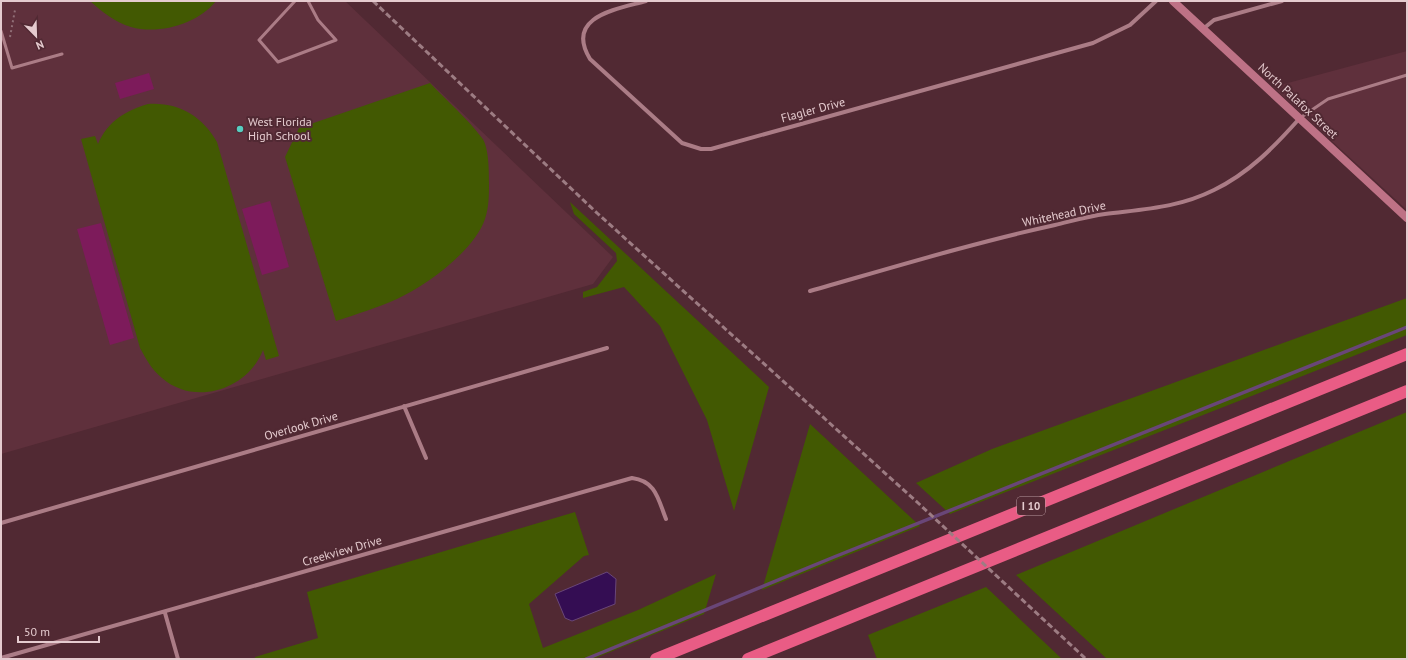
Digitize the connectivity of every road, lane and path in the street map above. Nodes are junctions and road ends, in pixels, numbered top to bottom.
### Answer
1 (295, 1) edge
2 (308, 1) edge
3 (646, 1) edge
4 (1156, 1) edge
5 (1173, 1) edge
6 (1282, 1) edge
7 (15, 10) dead end
8 (1203, 29) junction
9 (1, 31) edge
10 (5, 45) junction
11 (62, 54) dead end
12 (1407, 75) edge
13 (1299, 119) junction
14 (1407, 218) edge
15 (810, 291) dead end
16 (607, 348) dead end
17 (1407, 354) edge
18 (1407, 391) edge
19 (404, 406) junction
20 (426, 458) dead end
21 (666, 519) dead end
22 (1, 523) edge
23 (165, 613) junction
24 (1, 658) edge
25 (178, 659) edge
26 (656, 659) edge
27 (748, 659) edge

1 - 2 lane
3 - 4 street, Flagler Drive
5 - 8 main road, North Palafox Street
6 - 8 street
7 - 10 path
8 - 13 main road, North Palafox Street
9 - 10 lane
10 - 11 lane
12 - 13 lane
13 - 14 main road, North Palafox Street
13 - 15 street, Whitehead Drive
16 - 19 street, Overlook Drive
17 - 26 highway, I 10
18 - 27 highway
19 - 20 street
19 - 22 street, Overlook Drive
21 - 23 street, Creekview Drive
23 - 24 street, Creekview Drive
23 - 25 street

